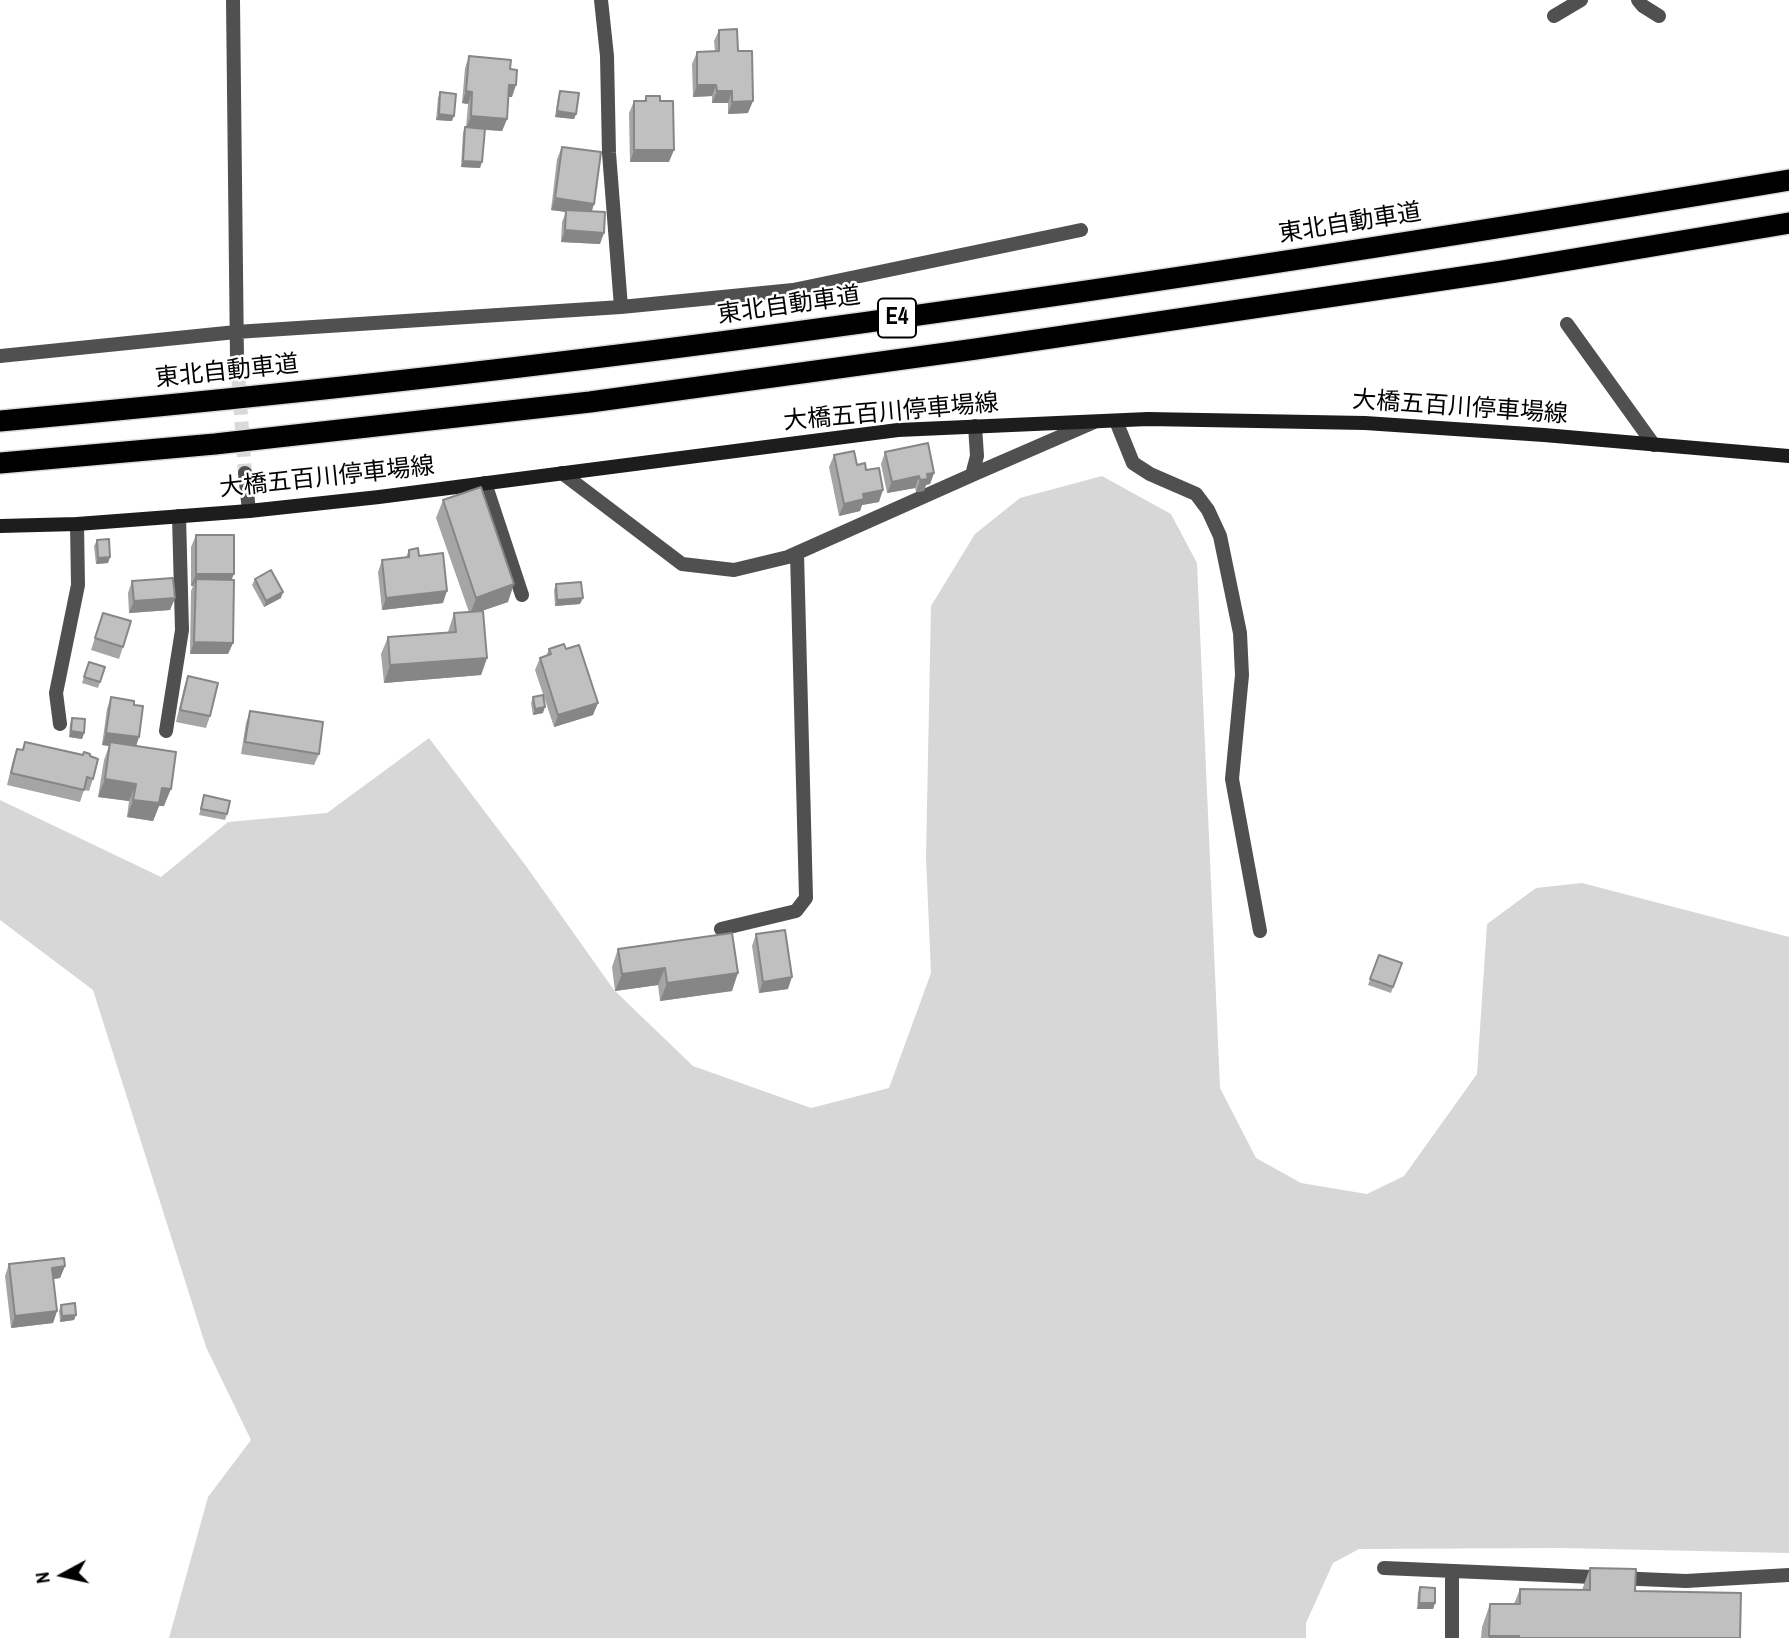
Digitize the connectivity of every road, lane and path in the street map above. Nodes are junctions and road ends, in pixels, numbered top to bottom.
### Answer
1 (233, 0) edge
2 (601, 0) edge
3 (1581, 0) edge
4 (1639, 0) edge
5 (1554, 16) dead end
6 (1660, 16) dead end
7 (1789, 180) edge
8 (1789, 223) edge
9 (1081, 230) dead end
10 (621, 307) junction
11 (1567, 324) dead end
12 (236, 332) junction
13 (0, 356) edge
14 (237, 359) tunnel mouth
15 (0, 421) edge
16 (1116, 421) junction
17 (1096, 422) junction
18 (975, 426) junction
19 (1654, 445) junction
20 (1785, 453) edge
21 (0, 463) edge
22 (562, 473) junction
23 (245, 474) tunnel mouth
24 (972, 475) junction
25 (485, 483) junction
26 (249, 511) junction
27 (179, 516) junction
28 (77, 524) junction
29 (0, 526) edge
30 (797, 553) junction
31 (522, 595) dead end
32 (60, 724) dead end
33 (166, 731) dead end
34 (721, 929) dead end
35 (1261, 931) dead end
36 (1384, 1568) dead end
37 (1452, 1572) junction
38 (1789, 1575) edge
39 (1452, 1638) edge

1 - 12 street
2 - 10 street
3 - 5 street
4 - 6 street
7 - 15 highway, 東北自動車道 / E4
8 - 21 highway, E4
9 - 10 street
10 - 12 street
11 - 19 street
12 - 13 street
12 - 14 street
16 - 17 main road, 大橋五百川停車場線
16 - 19 main road, 大橋五百川停車場線
16 - 35 street
17 - 18 main road, 大橋五百川停車場線
17 - 24 street
18 - 22 main road, 大橋五百川停車場線
18 - 24 street
19 - 20 main road, 大橋五百川停車場線
22 - 25 main road, 大橋五百川停車場線
22 - 30 street
23 - 26 street
24 - 30 street
25 - 26 main road, 大橋五百川停車場線
25 - 31 street
26 - 27 main road, 大橋五百川停車場線
27 - 28 main road, 大橋五百川停車場線
27 - 33 street
28 - 29 main road, 大橋五百川停車場線
28 - 32 street
30 - 34 street
36 - 37 street
37 - 38 street
37 - 39 street

